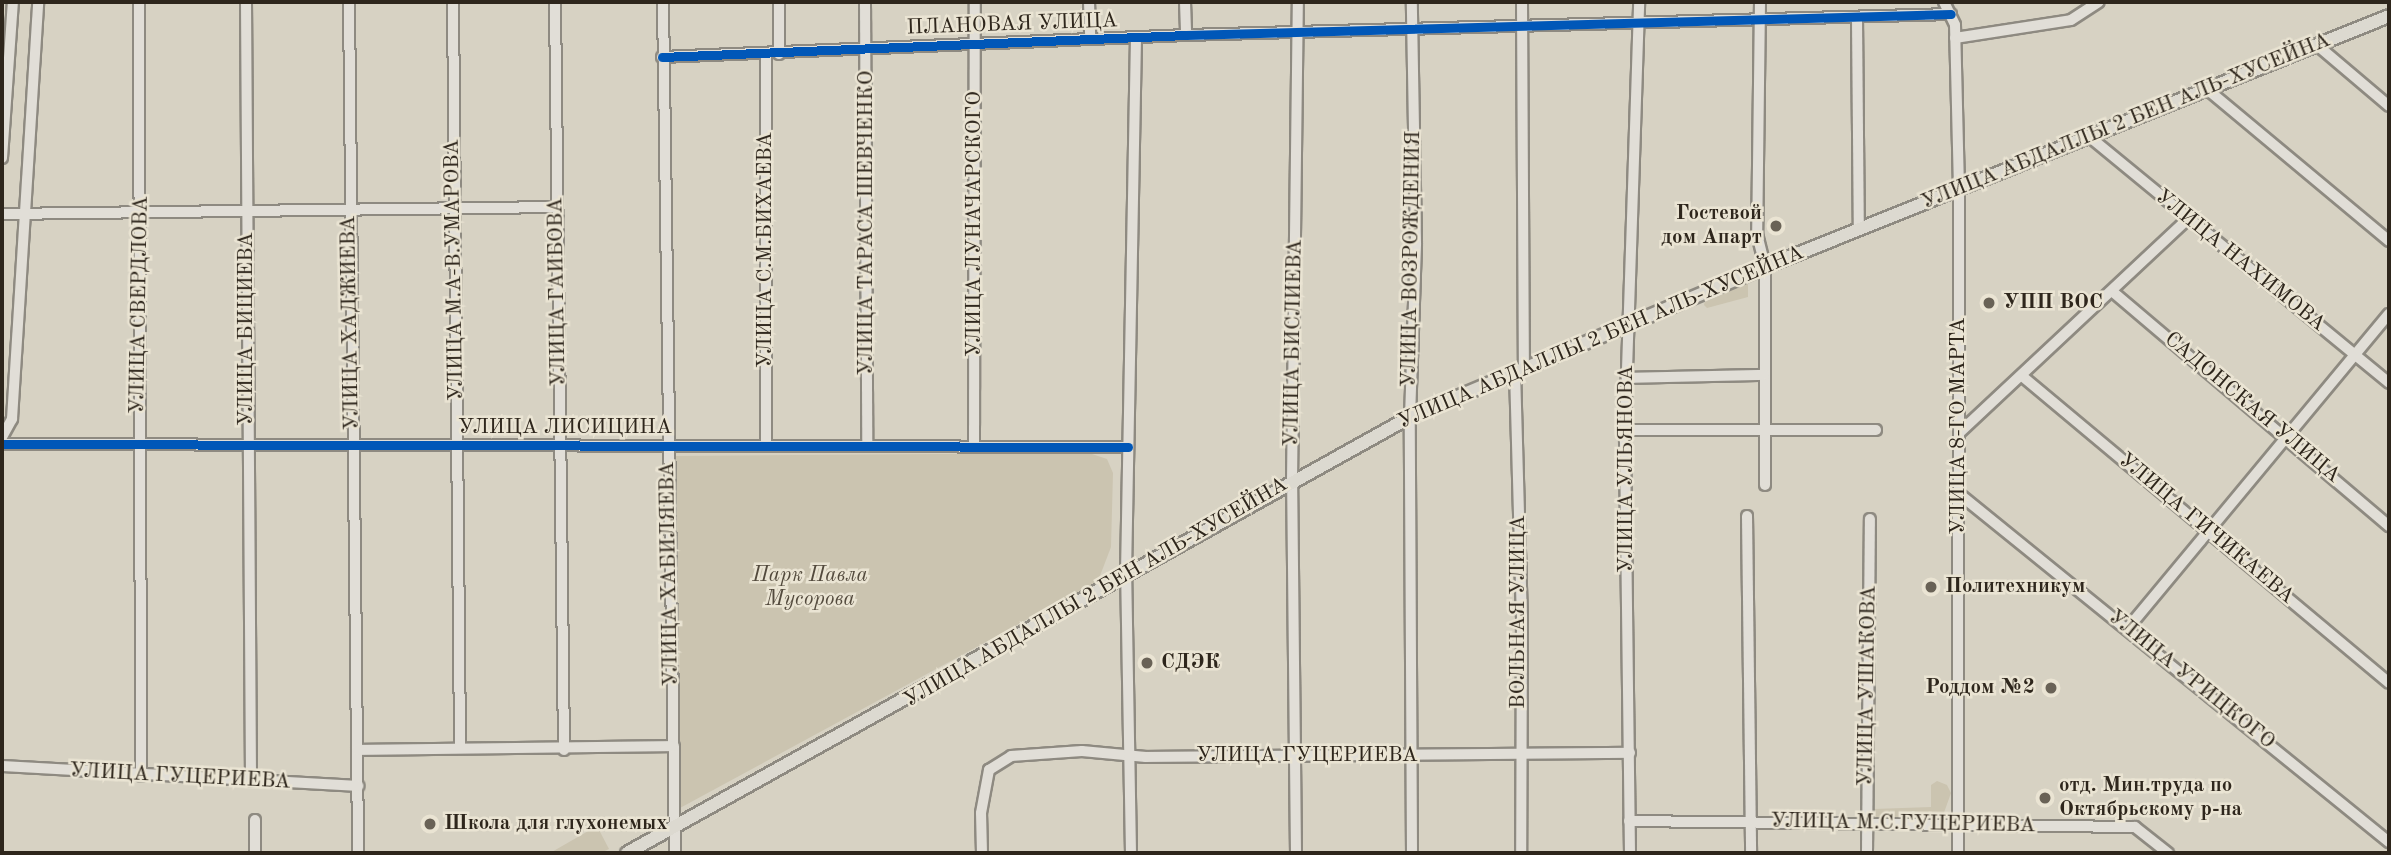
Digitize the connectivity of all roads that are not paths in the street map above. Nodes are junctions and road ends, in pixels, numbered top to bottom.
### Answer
1 (13, 2) edge
2 (38, 2) edge
3 (139, 2) edge
4 (246, 2) edge
5 (349, 2) edge
6 (453, 2) edge
7 (555, 2) edge
8 (663, 2) edge
9 (779, 2) edge
10 (865, 2) edge
11 (975, 2) edge
12 (1089, 2) edge
13 (1185, 2) edge
14 (1298, 2) edge
15 (1412, 2) edge
16 (1522, 2) edge
17 (1639, 2) edge
18 (1760, 2) edge
19 (1944, 2) edge
20 (2099, 2) edge
21 (1951, 14) junction
22 (2389, 16) edge
23 (1857, 19) junction
24 (1761, 22) junction
25 (1639, 26) junction
26 (1522, 27) junction
27 (1413, 29) junction
28 (1297, 32) junction
29 (1186, 36) junction
30 (1136, 37) junction
31 (1955, 38) junction
32 (1090, 40) junction
33 (976, 44) junction
34 (2317, 46) junction
35 (866, 48) junction
36 (779, 54) junction
37 (766, 55) junction
38 (662, 57) junction
39 (2208, 90) junction
40 (2389, 106) edge
41 (2091, 138) junction
42 (2, 158) edge
43 (1958, 190) junction
44 (557, 208) junction
45 (349, 209) junction
46 (247, 211) junction
47 (453, 211) junction
48 (142, 213) junction
49 (2, 214) edge
50 (27, 215) junction
51 (2188, 219) junction
52 (1859, 230) junction
53 (2389, 241) edge
54 (1765, 267) junction
55 (2113, 292) junction
56 (2389, 314) edge
57 (1628, 324) junction
58 (2355, 355) junction
59 (1520, 369) junction
60 (1764, 375) junction
61 (2022, 376) junction
62 (1627, 378) junction
63 (2389, 383) edge
64 (1410, 417) junction
65 (1764, 428) junction
66 (1625, 430) junction
67 (1876, 430) dead end
68 (1959, 433) junction
69 (2287, 436) junction
70 (2, 437) edge
71 (2, 444) edge
72 (667, 444) junction
73 (766, 444) junction
74 (353, 445) junction
75 (867, 445) junction
76 (139, 446) junction
77 (457, 446) junction
78 (561, 446) junction
79 (974, 446) junction
80 (247, 447) junction
81 (1128, 447) junction
82 (1292, 481) junction
83 (1765, 485) dead end
84 (1958, 493) junction
85 (1747, 516) dead end
86 (1870, 519) dead end
87 (2389, 526) edge
88 (2208, 531) junction
89 (1126, 573) junction
90 (2128, 628) junction
91 (2389, 683) edge
92 (674, 746) junction
93 (460, 748) junction
94 (357, 750) junction
95 (564, 750) junction
96 (1629, 752) junction
97 (1520, 753) junction
98 (1128, 754) junction
99 (1294, 754) junction
100 (1412, 755) junction
101 (2, 766) edge
102 (141, 776) junction
103 (251, 781) junction
104 (358, 786) junction
105 (255, 820) dead end
106 (1629, 821) junction
107 (1751, 821) junction
108 (1867, 823) junction
109 (1958, 825) junction
110 (675, 826) junction
111 (2389, 842) edge
112 (255, 853) edge
113 (358, 853) edge
114 (627, 853) edge
115 (675, 853) edge
116 (982, 853) edge
117 (1131, 853) edge
118 (1296, 853) edge
119 (1412, 853) edge
120 (1521, 853) edge
121 (1630, 853) edge
122 (1751, 853) edge
123 (1867, 853) edge
124 (1958, 853) edge
125 (2168, 853) edge

1 - 42 street
2 - 50 street
3 - 48 street, УЛИЦА СВЕРДЛОВА
4 - 46 street, УЛИЦА БИЦИЕВА
5 - 45 street, УЛИЦА ХАДЖИЕВА
6 - 47 street, УЛИЦА М.А-В.УМАРОВА
7 - 44 street, УЛИЦА ГАИБОВА
8 - 38 street, УЛИЦА ХАБИЛЯЕВА
9 - 36 street
10 - 35 street, УЛИЦА ТАРАСА ШЕВЧЕНКО
11 - 33 street, УЛИЦА ЛУНАЧАРСКОГО
12 - 32 street
13 - 29 street
14 - 28 street, УЛИЦА БИСЛИЕВА
15 - 27 street, УЛИЦА ВОЗРОЖДЕНИЯ
16 - 26 street, ВОЛЬНАЯ УЛИЦА
17 - 25 street, УЛИЦА УЛЬЯНОВА
18 - 24 street
19 - 21 street, УЛИЦА 8-ГО МАРТА
20 - 31 street
21 - 23 street, ПЛАНОВАЯ УЛИЦА
21 - 31 street, УЛИЦА 8-ГО МАРТА
22 - 34 main road, УЛИЦА АБДАЛЛЫ 2 БЕН АЛЬ-ХУСЕЙНА
23 - 24 street, ПЛАНОВАЯ УЛИЦА
23 - 52 street
24 - 25 street, ПЛАНОВАЯ УЛИЦА
24 - 54 street
25 - 26 street, ПЛАНОВАЯ УЛИЦА
25 - 57 street, УЛИЦА УЛЬЯНОВА
26 - 27 street, ПЛАНОВАЯ УЛИЦА
26 - 59 street, ВОЛЬНАЯ УЛИЦА
27 - 28 street, ПЛАНОВАЯ УЛИЦА
27 - 64 street, УЛИЦА ВОЗРОЖДЕНИЯ
28 - 29 street, ПЛАНОВАЯ УЛИЦА
28 - 82 street, УЛИЦА БИСЛИЕВА
29 - 30 street, ПЛАНОВАЯ УЛИЦА
30 - 32 street, ПЛАНОВАЯ УЛИЦА
30 - 81 street
31 - 43 street, УЛИЦА 8-ГО МАРТА
32 - 33 street, ПЛАНОВАЯ УЛИЦА
33 - 35 street, ПЛАНОВАЯ УЛИЦА
33 - 79 street, УЛИЦА ЛУНАЧАРСКОГО
34 - 39 main road, УЛИЦА АБДАЛЛЫ 2 БЕН АЛЬ-ХУСЕЙНА
34 - 40 street
35 - 36 street, ПЛАНОВАЯ УЛИЦА
35 - 75 street, УЛИЦА ТАРАСА ШЕВЧЕНКО
36 - 37 street, ПЛАНОВАЯ УЛИЦА
37 - 38 street, ПЛАНОВАЯ УЛИЦА
37 - 73 street, УЛИЦА С.М.БИХАЕВА
38 - 72 street, УЛИЦА ХАБИЛЯЕВА
39 - 41 main road, УЛИЦА АБДАЛЛЫ 2 БЕН АЛЬ-ХУСЕЙНА
39 - 53 street
41 - 43 main road, УЛИЦА АБДАЛЛЫ 2 БЕН АЛЬ-ХУСЕЙНА
41 - 51 street, УЛИЦА НАХИМОВА
43 - 52 main road, УЛИЦА АБДАЛЛЫ 2 БЕН АЛЬ-ХУСЕЙНА
43 - 68 street, УЛИЦА 8-ГО МАРТА
44 - 47 street
44 - 78 street, УЛИЦА ГАИБОВА
45 - 46 street
45 - 47 street
45 - 74 street, УЛИЦА ХАДЖИЕВА
46 - 48 street
46 - 80 street, УЛИЦА БИЦИЕВА
47 - 77 street, УЛИЦА М.А-В.УМАРОВА
48 - 50 street
48 - 76 street, УЛИЦА СВЕРДЛОВА
49 - 50 street
50 - 70 street
51 - 55 street
51 - 58 street, УЛИЦА НАХИМОВА
52 - 54 main road, УЛИЦА АБДАЛЛЫ 2 БЕН АЛЬ-ХУСЕЙНА
54 - 57 main road, УЛИЦА АБДАЛЛЫ 2 БЕН АЛЬ-ХУСЕЙНА
54 - 60 street
55 - 61 street
55 - 69 street, САДОНСКАЯ УЛИЦА
56 - 58 street
57 - 59 main road, УЛИЦА АБДАЛЛЫ 2 БЕН АЛЬ-ХУСЕЙНА
57 - 62 street, УЛИЦА УЛЬЯНОВА
58 - 63 street, УЛИЦА НАХИМОВА
58 - 69 street
59 - 64 main road, УЛИЦА АБДАЛЛЫ 2 БЕН АЛЬ-ХУСЕЙНА
59 - 97 street, ВОЛЬНАЯ УЛИЦА
60 - 62 street
60 - 65 street
61 - 68 street
61 - 88 street, УЛИЦА ГИЧИКАЕВА
62 - 66 street, УЛИЦА УЛЬЯНОВА
64 - 82 main road, УЛИЦА АБДАЛЛЫ 2 БЕН АЛЬ-ХУСЕЙНА
64 - 100 street, УЛИЦА ВОЗРОЖДЕНИЯ
65 - 66 street
65 - 67 street
65 - 83 street
66 - 96 street, УЛИЦА УЛЬЯНОВА
68 - 84 street, УЛИЦА 8-ГО МАРТА
69 - 87 street, САДОНСКАЯ УЛИЦА
69 - 88 street
71 - 76 street, УЛИЦА ЛИСИЦИНА
72 - 73 street, УЛИЦА ЛИСИЦИНА
72 - 78 street, УЛИЦА ЛИСИЦИНА
72 - 92 street, УЛИЦА ХАБИЛЯЕВА
73 - 75 street, УЛИЦА ЛИСИЦИНА
74 - 77 street, УЛИЦА ЛИСИЦИНА
74 - 80 street, УЛИЦА ЛИСИЦИНА
74 - 94 street, УЛИЦА ХАДЖИЕВА
75 - 79 street, УЛИЦА ЛИСИЦИНА
76 - 80 street, УЛИЦА ЛИСИЦИНА
76 - 102 street, УЛИЦА СВЕРДЛОВА
77 - 78 street, УЛИЦА ЛИСИЦИНА
77 - 93 street, УЛИЦА М.А-В.УМАРОВА
78 - 95 street, УЛИЦА ГАИБОВА
79 - 81 street, УЛИЦА ЛИСИЦИНА
80 - 103 street, УЛИЦА БИЦИЕВА
81 - 89 street
82 - 89 main road, УЛИЦА АБДАЛЛЫ 2 БЕН АЛЬ-ХУСЕЙНА
82 - 99 street, УЛИЦА БИСЛИЕВА
84 - 90 street, УЛИЦА УРИЦКОГО
84 - 109 street, УЛИЦА 8-ГО МАРТА
85 - 107 street
86 - 108 street, УЛИЦА УШАКОВА
88 - 90 street
88 - 91 street, УЛИЦА ГИЧИКАЕВА
89 - 98 street
89 - 110 main road, УЛИЦА АБДАЛЛЫ 2 БЕН АЛЬ-ХУСЕЙНА
90 - 111 street, УЛИЦА УРИЦКОГО
92 - 95 street
92 - 110 street, УЛИЦА ХАБИЛЯЕВА
93 - 94 street
93 - 95 street
94 - 104 street, УЛИЦА ХАДЖИЕВА
96 - 97 street, УЛИЦА ГУЦЕРИЕВА
96 - 106 street, УЛИЦА УЛЬЯНОВА
97 - 100 street, УЛИЦА ГУЦЕРИЕВА
97 - 120 street, ВОЛЬНАЯ УЛИЦА
98 - 99 street, УЛИЦА ГУЦЕРИЕВА
98 - 116 street, УЛИЦА ГУЦЕРИЕВА
98 - 117 street
99 - 100 street, УЛИЦА ГУЦЕРИЕВА
99 - 118 street, УЛИЦА БИСЛИЕВА
100 - 119 street, УЛИЦА ВОЗРОЖДЕНИЯ
101 - 102 street, УЛИЦА ГУЦЕРИЕВА
102 - 103 street, УЛИЦА ГУЦЕРИЕВА
103 - 104 street, УЛИЦА ГУЦЕРИЕВА
104 - 113 street, УЛИЦА ХАДЖИЕВА
105 - 112 street
106 - 107 street, УЛИЦА М.С.ГУЦЕРИЕВА
106 - 121 street, УЛИЦА УЛЬЯНОВА
107 - 108 street, УЛИЦА М.С.ГУЦЕРИЕВА
107 - 122 street
108 - 109 street, УЛИЦА М.С.ГУЦЕРИЕВА
108 - 123 street, УЛИЦА УШАКОВА
109 - 124 street, УЛИЦА 8-ГО МАРТА
109 - 125 street, УЛИЦА М.С.ГУЦЕРИЕВА
110 - 114 main road, УЛИЦА АБДАЛЛЫ 2 БЕН АЛЬ-ХУСЕЙНА
110 - 115 street, УЛИЦА ХАБИЛЯЕВА

